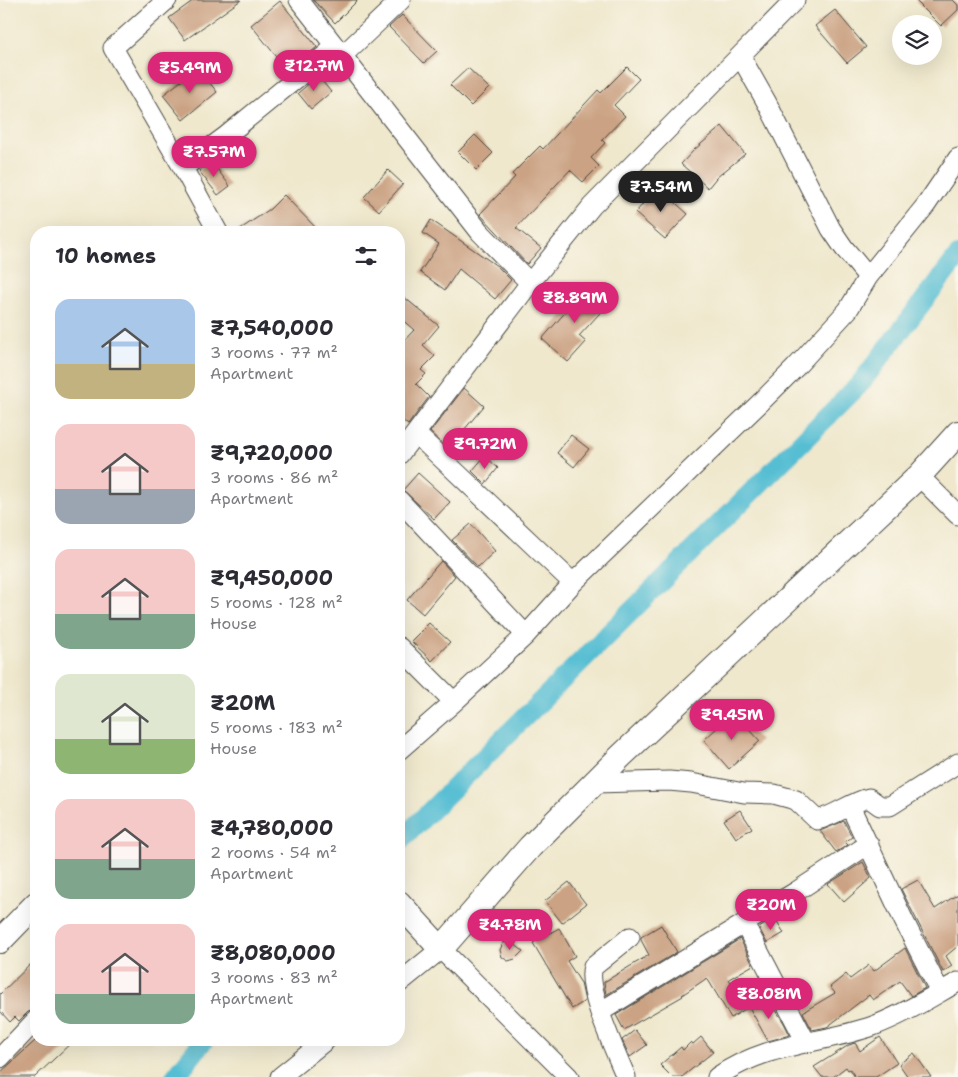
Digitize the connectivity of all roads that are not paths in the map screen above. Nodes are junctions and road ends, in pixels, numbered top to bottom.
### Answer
1 (167, 0) edge
2 (299, 0) edge
3 (401, 0) edge
4 (795, 0) edge
5 (339, 51) junction
6 (740, 57) junction
7 (958, 158) edge
8 (183, 168) junction
9 (215, 226) edge
10 (868, 277) junction
11 (530, 283) junction
12 (958, 433) edge
13 (416, 434) junction
14 (405, 447) edge
15 (919, 476) junction
16 (405, 506) edge
17 (958, 514) edge
18 (573, 583) junction
19 (526, 635) junction
20 (405, 653) edge
21 (454, 702) junction
22 (405, 745) edge
23 (958, 763) edge
24 (595, 783) junction
25 (850, 806) junction
26 (869, 844) junction
27 (405, 909) edge
28 (30, 910) edge
29 (744, 923) junction
30 (630, 937) dead end
31 (0, 941) edge
32 (441, 949) junction
33 (405, 978) edge
34 (958, 982) edge
35 (940, 992) junction
36 (600, 1012) junction
37 (30, 1026) edge
38 (806, 1042) junction
39 (319, 1046) edge
40 (0, 1058) edge
41 (280, 1077) edge
42 (569, 1077) edge
43 (626, 1077) edge
44 (717, 1077) edge

1 - 8 street
2 - 5 street
3 - 5 street
4 - 6 street
5 - 8 street
5 - 11 street
6 - 10 street
6 - 11 street
7 - 10 street
8 - 9 street
10 - 18 street
11 - 13 street
12 - 15 street
13 - 14 street
13 - 18 street
15 - 17 street
15 - 24 street
16 - 19 street
18 - 19 street
19 - 21 street
20 - 21 street
21 - 22 street
23 - 25 street
24 - 25 street
24 - 32 street
25 - 26 street
26 - 29 street
26 - 35 street
27 - 32 street
28 - 31 street
29 - 36 street
29 - 38 street
30 - 36 street
32 - 33 street
32 - 42 street
34 - 35 street
35 - 38 street
36 - 43 street
37 - 40 street
38 - 44 street
39 - 41 street

